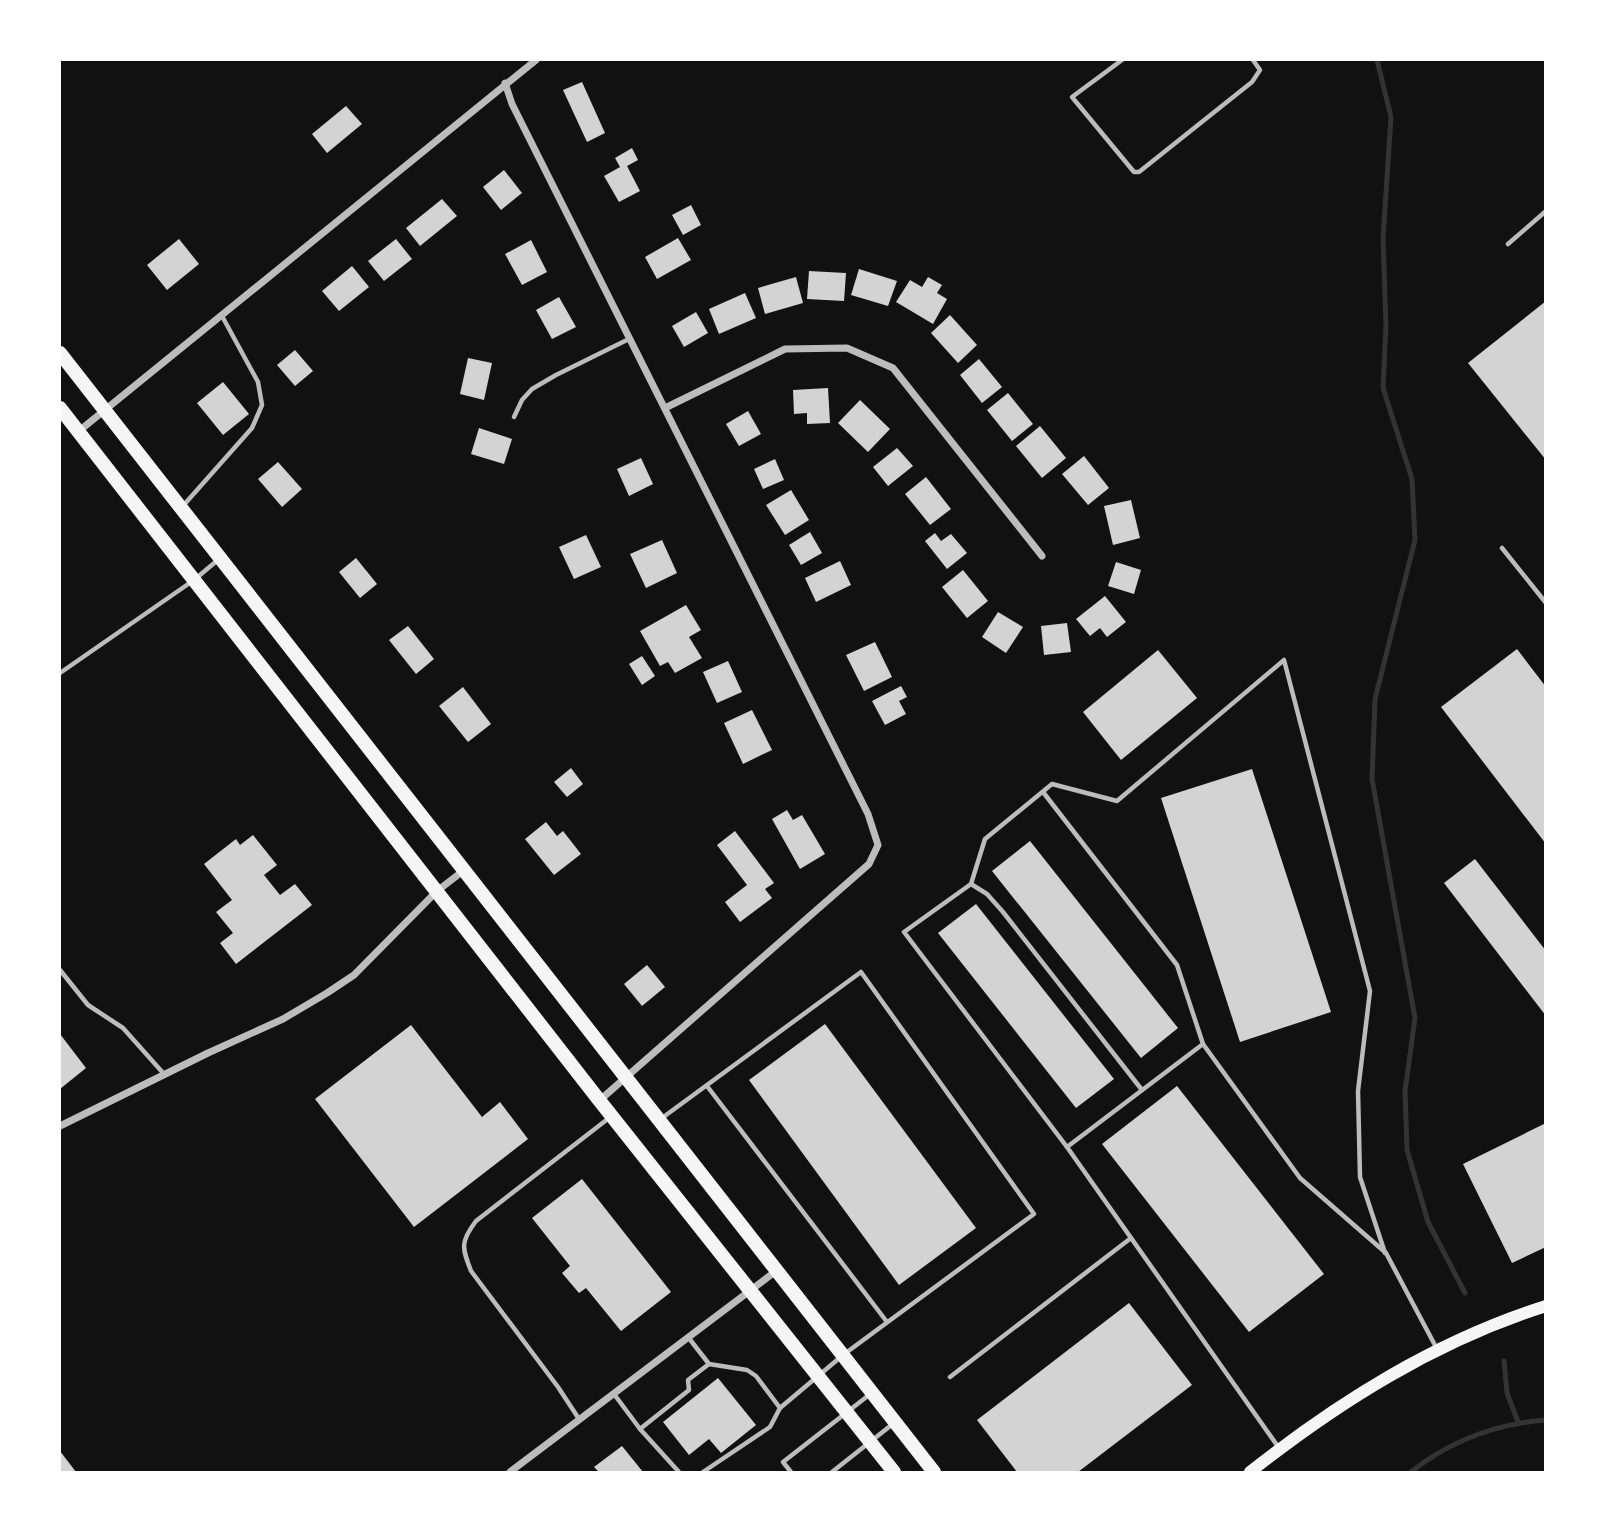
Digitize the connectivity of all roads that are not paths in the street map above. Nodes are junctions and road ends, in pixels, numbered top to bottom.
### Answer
1 (536, 60) edge
2 (1122, 60) edge
3 (1252, 60) edge
4 (505, 83) junction
5 (1545, 211) edge
6 (1508, 244) dead end
7 (222, 315) junction
8 (630, 339) junction
9 (60, 353) edge
10 (60, 408) edge
11 (665, 408) junction
12 (104, 411) junction
13 (514, 417) dead end
14 (78, 432) junction
15 (181, 508) junction
16 (1502, 548) dead end
17 (1042, 556) dead end
18 (220, 559) junction
19 (194, 580) junction
20 (1545, 603) edge
21 (60, 673) edge
22 (1043, 792) junction
23 (463, 871) junction
24 (971, 884) junction
25 (437, 891) junction
26 (60, 970) edge
27 (1203, 1044) junction
28 (164, 1074) junction
29 (625, 1078) junction
30 (707, 1086) junction
31 (1142, 1090) junction
32 (599, 1100) junction
33 (611, 1116) junction
34 (659, 1121) junction
35 (60, 1126) edge
36 (1067, 1147) junction
37 (1131, 1238) junction
38 (1385, 1253) junction
39 (776, 1271) junction
40 (750, 1290) junction
41 (1545, 1306) edge
42 (887, 1322) junction
43 (688, 1337) junction
44 (1437, 1349) junction
45 (843, 1355) junction
46 (709, 1364) junction
47 (817, 1376) junction
48 (950, 1377) dead end
49 (872, 1393) junction
50 (614, 1394) junction
51 (780, 1408) junction
52 (846, 1413) junction
53 (579, 1420) junction
54 (895, 1423) junction
55 (640, 1429) junction
56 (870, 1443) junction
57 (1279, 1449) junction
58 (510, 1472) edge
59 (679, 1472) edge
60 (703, 1472) edge
61 (791, 1472) edge
62 (832, 1472) edge
63 (894, 1472) edge
64 (934, 1472) edge
65 (1250, 1472) edge

1 - 4 street
2 - 3 lane
4 - 7 street
4 - 8 street
5 - 6 lane
7 - 12 street
7 - 15 lane
8 - 11 street
8 - 13 lane
9 - 12 main road
10 - 14 main road
11 - 17 street
11 - 29 street
12 - 14 street
12 - 15 main road
14 - 19 main road
15 - 18 main road
16 - 20 lane
18 - 19 lane
18 - 23 main road
19 - 21 lane
19 - 25 main road
22 - 24 lane
22 - 27 lane
22 - 38 lane
23 - 25 street
23 - 29 main road
24 - 31 lane
24 - 36 lane
25 - 28 street
25 - 32 main road
26 - 28 lane
27 - 31 lane
27 - 38 lane
28 - 35 street
29 - 32 street
29 - 34 main road
30 - 34 lane
30 - 42 lane
30 - 42 lane
31 - 36 lane
32 - 33 main road
33 - 40 main road
33 - 53 lane
34 - 39 main road
36 - 37 lane
37 - 48 lane
37 - 57 lane
38 - 44 lane
39 - 40 street
39 - 45 main road
40 - 43 street
40 - 47 main road
41 - 44 main road
42 - 45 lane
43 - 46 lane
43 - 50 street
44 - 57 main road
45 - 47 lane
45 - 49 main road
46 - 51 lane
46 - 55 lane
47 - 51 lane
47 - 52 main road
49 - 52 lane
49 - 54 main road
50 - 53 street
50 - 55 lane
51 - 60 lane
52 - 56 main road
52 - 61 lane
53 - 58 street
54 - 56 lane
54 - 64 main road
55 - 59 lane
56 - 62 lane
56 - 63 main road
57 - 65 main road

